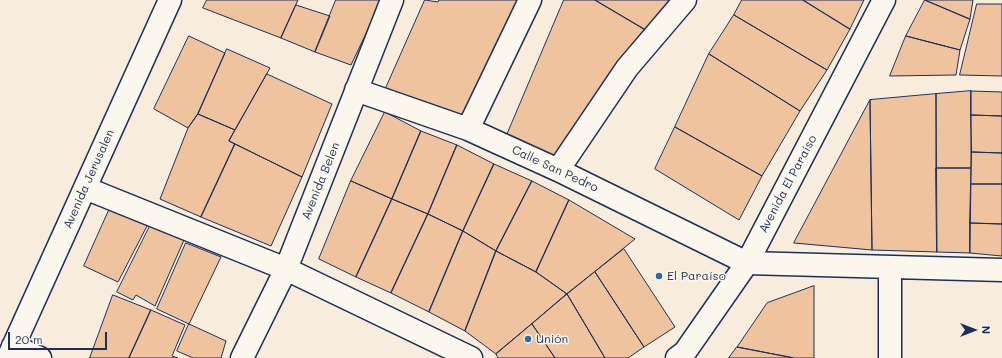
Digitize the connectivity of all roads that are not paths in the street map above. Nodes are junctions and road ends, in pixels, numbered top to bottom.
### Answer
1 (170, 0) edge
2 (392, 0) edge
3 (530, 0) edge
4 (685, 0) edge
5 (884, 0) edge
6 (356, 90) junction
7 (468, 129) junction
8 (558, 170) junction
9 (85, 188) junction
10 (747, 263) junction
11 (890, 267) junction
12 (286, 269) junction
13 (1002, 270) edge
14 (11, 352) edge
15 (40, 358) edge
16 (242, 358) edge
17 (471, 358) edge
18 (677, 358) edge
19 (890, 358) edge

1 - 9 street, Avenida Jerusalen
2 - 6 street, Avenida Belen
3 - 7 street
4 - 8 street
5 - 10 street, Avenida El Paraíso
6 - 7 street, Calle San Pedro
6 - 12 street, Avenida Belen
7 - 8 street, Calle San Pedro
8 - 10 street, Calle San Pedro
9 - 12 street
9 - 14 street, Avenida Jerusalen
10 - 11 street
10 - 18 street, Avenida El Paraíso
11 - 13 street
11 - 19 street
12 - 16 street, Avenida Belen
12 - 17 street
14 - 15 street

